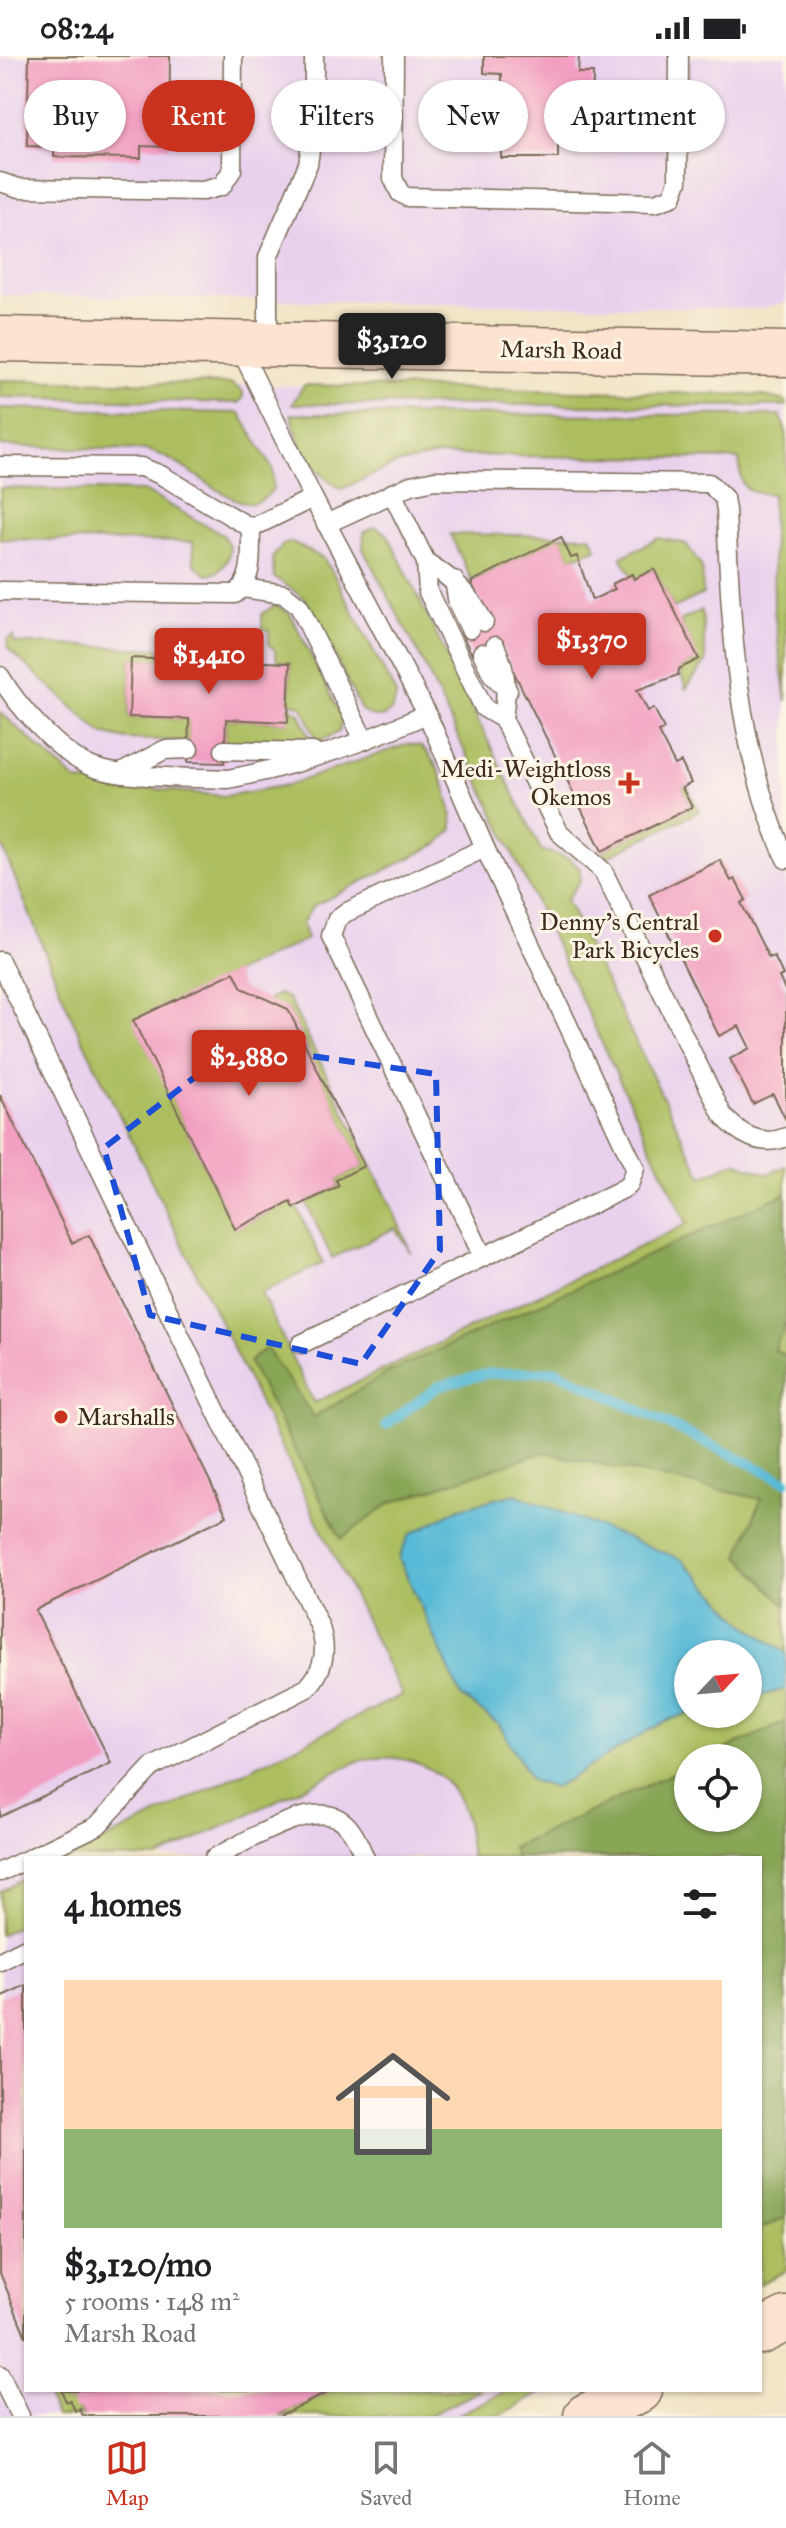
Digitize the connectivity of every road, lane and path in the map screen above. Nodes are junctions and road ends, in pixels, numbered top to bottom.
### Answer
1 (233, 56) edge
2 (314, 56) edge
3 (394, 56) edge
4 (679, 56) edge
5 (0, 182) edge
6 (0, 339) edge
7 (253, 344) junction
8 (786, 354) edge
9 (0, 466) edge
10 (392, 493) junction
11 (313, 498) junction
12 (326, 524) junction
13 (251, 528) junction
14 (426, 562) junction
15 (243, 588) junction
16 (0, 591) edge
17 (477, 626) dead end
18 (489, 650) dead end
19 (0, 676) edge
20 (427, 714) junction
21 (503, 719) junction
22 (364, 740) junction
23 (189, 749) dead end
24 (224, 750) dead end
25 (328, 753) junction
26 (123, 772) junction
27 (485, 848) junction
28 (786, 859) edge
29 (0, 961) edge
30 (786, 1137) edge
31 (483, 1257) junction
32 (301, 1344) dead end
33 (34, 1856) edge
34 (218, 1856) edge
35 (364, 1856) edge
36 (24, 1861) edge
37 (0, 1872) edge
38 (24, 1949) edge
39 (0, 1961) edge
40 (786, 2319) edge
41 (762, 2331) edge
42 (0, 2375) edge
43 (20, 2416) edge

1 - 5 lane
2 - 7 lane
3 - 4 lane
6 - 7 main road, Marsh Road
7 - 8 main road, Marsh Road
7 - 11 lane
9 - 13 lane
10 - 12 lane
10 - 14 lane
10 - 28 lane
11 - 12 lane
11 - 13 lane
12 - 20 lane
13 - 15 lane
14 - 17 lane
14 - 21 lane
15 - 16 lane
15 - 22 lane
18 - 21 lane
19 - 26 lane
20 - 22 lane
20 - 27 lane
21 - 30 lane
22 - 25 lane
23 - 26 lane
24 - 25 lane
25 - 26 lane
27 - 31 lane
27 - 31 lane
29 - 33 lane
31 - 32 lane
34 - 35 lane
36 - 37 lane
38 - 39 lane
40 - 41 main road
42 - 43 lane

